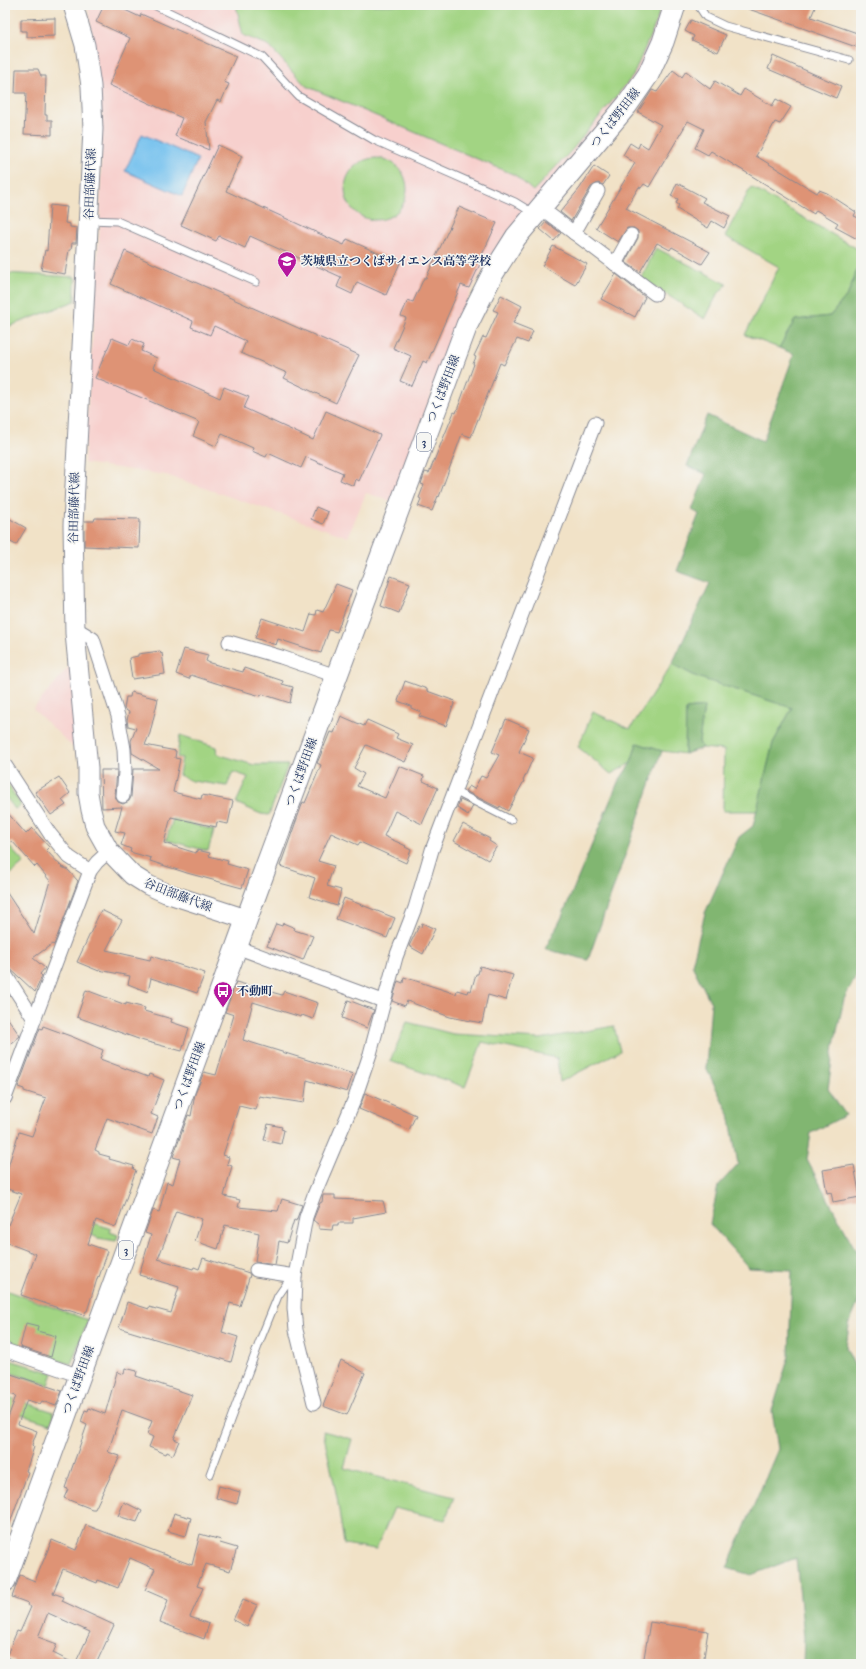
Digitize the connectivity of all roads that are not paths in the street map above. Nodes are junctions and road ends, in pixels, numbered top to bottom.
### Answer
1 (73, 5) edge
2 (154, 5) edge
3 (675, 5) edge
4 (698, 5) edge
5 (849, 60) dead end
6 (598, 191) dead end
7 (538, 211) junction
8 (89, 220) junction
9 (574, 233) junction
10 (631, 234) dead end
11 (615, 264) junction
12 (256, 282) dead end
13 (655, 294) dead end
14 (595, 423) dead end
15 (75, 628) junction
16 (230, 642) dead end
17 (336, 676) junction
18 (5, 765) edge
19 (454, 791) junction
20 (123, 796) dead end
21 (511, 820) dead end
22 (109, 851) junction
23 (90, 871) junction
24 (246, 919) junction
25 (236, 947) junction
26 (5, 974) edge
27 (383, 1002) junction
28 (34, 1019) junction
29 (5, 1098) edge
30 (256, 1270) dead end
31 (294, 1276) junction
32 (5, 1350) edge
33 (80, 1376) junction
34 (314, 1403) dead end
35 (210, 1474) dead end
36 (5, 1581) edge

1 - 8 main road, 谷田部藤代線
2 - 7 lane
3 - 7 main road, つくば野田線 / 3
4 - 5 lane
6 - 9 street
7 - 9 street
7 - 17 main road, つくば野田線 / 3
8 - 12 lane
8 - 15 main road, 谷田部藤代線
9 - 11 street
10 - 11 street
11 - 13 street
14 - 19 street
15 - 20 street
15 - 22 main road, 谷田部藤代線
16 - 17 street
17 - 24 main road, つくば野田線 / 3
18 - 23 street
19 - 21 lane
19 - 27 street
22 - 23 street
22 - 24 main road, 谷田部藤代線
23 - 28 street
24 - 25 main road, つくば野田線 / 3
25 - 27 street
25 - 33 main road, つくば野田線 / 3
26 - 28 street
27 - 31 street
28 - 29 street
30 - 31 street
31 - 34 street
31 - 35 lane
32 - 33 street
33 - 36 main road, つくば野田線 / 3

